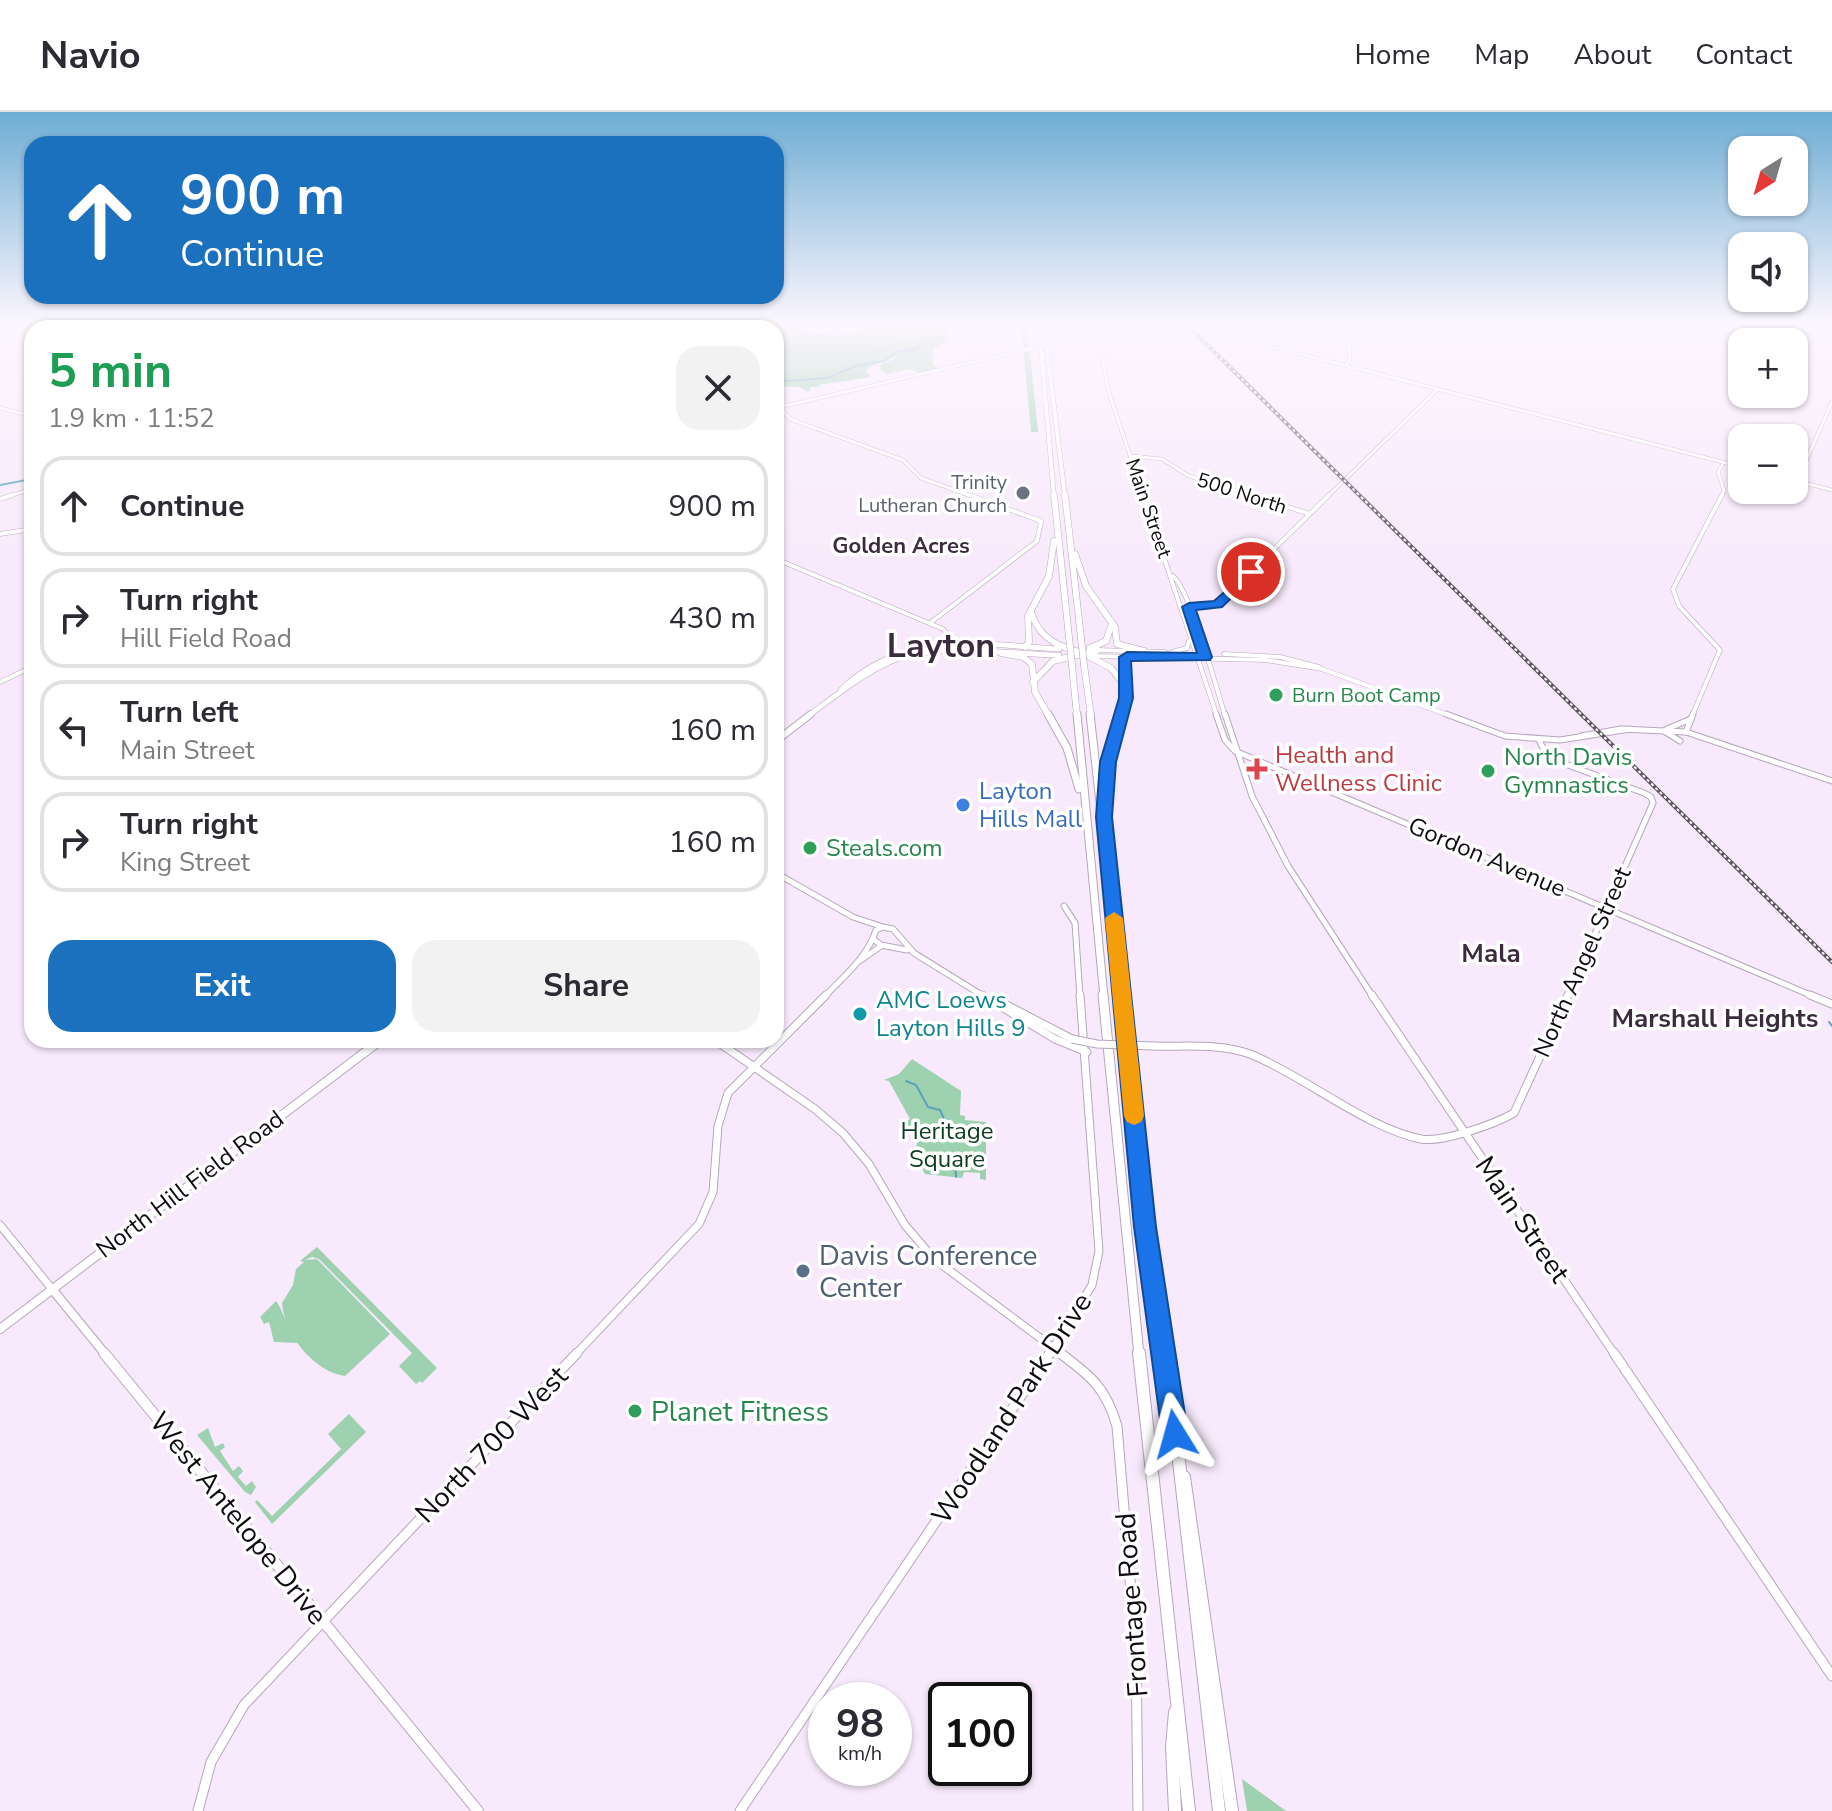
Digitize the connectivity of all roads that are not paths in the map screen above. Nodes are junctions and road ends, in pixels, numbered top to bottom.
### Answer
1 (1044, 403) edge
2 (1054, 403) edge
3 (1113, 403) edge
4 (1424, 403) edge
5 (1494, 403) edge
6 (1831, 403) edge
7 (0, 408) edge
8 (784, 413) edge
9 (24, 414) edge
10 (1808, 454) edge
11 (1131, 456) junction
12 (1724, 462) junction
13 (1728, 463) edge
14 (1808, 483) edge
15 (1832, 490) edge
16 (24, 492) edge
17 (0, 499) edge
18 (1310, 514) junction
19 (1056, 524) junction
20 (24, 530) edge
21 (0, 534) edge
22 (1070, 538) junction
23 (784, 562) edge
24 (1173, 576) junction
25 (1189, 607) junction
26 (1032, 609) junction
27 (1180, 609) junction
28 (1109, 618) junction
29 (930, 623) junction
30 (1188, 633) junction
31 (1198, 634) junction
32 (1025, 647) junction
33 (949, 648) junction
34 (999, 650) junction
35 (1144, 651) junction
36 (1074, 652) junction
37 (907, 653) junction
38 (1097, 653) junction
39 (1170, 654) junction
40 (1197, 655) junction
41 (1205, 655) junction
42 (1127, 656) junction
43 (1265, 658) junction
44 (1322, 669) junction
45 (24, 671) edge
46 (1203, 673) junction
47 (866, 677) junction
48 (0, 682) edge
49 (1033, 682) junction
50 (1207, 687) junction
51 (1127, 690) junction
52 (840, 692) junction
53 (1223, 707) junction
54 (1691, 719) junction
55 (1657, 728) junction
56 (1667, 729) junction
57 (1686, 732) junction
58 (784, 735) edge
59 (1539, 740) junction
60 (1680, 741) dead end
61 (1235, 751) junction
62 (1832, 781) edge
63 (1104, 817) junction
64 (1087, 821) junction
65 (784, 878) edge
66 (1064, 906) dead end
67 (1607, 908) junction
68 (853, 917) junction
69 (883, 927) junction
70 (897, 935) junction
71 (873, 937) junction
72 (885, 945) junction
73 (914, 953) junction
74 (858, 962) junction
75 (987, 995) junction
76 (1832, 1004) edge
77 (784, 1035) edge
78 (370, 1048) edge
79 (727, 1048) edge
80 (771, 1048) edge
81 (1087, 1052) junction
82 (753, 1066) junction
83 (1465, 1132) junction
84 (0, 1225) edge
85 (52, 1289) junction
86 (0, 1329) edge
87 (1053, 1349) junction
88 (1179, 1461) junction
89 (323, 1621) junction
90 (1832, 1676) edge
91 (1177, 1691) junction
92 (198, 1811) edge
93 (478, 1811) edge
94 (740, 1811) edge
95 (1138, 1811) edge
96 (1175, 1811) edge
97 (1189, 1811) edge
98 (1219, 1811) edge
99 (1232, 1811) edge

1 - 19 highway
2 - 22 highway
3 - 11 street, Main Street
4 - 18 street
5 - 12 street
6 - 10 street
7 - 9 street
8 - 29 street
11 - 18 street, 500 North
11 - 24 street, Main Street
12 - 13 street
12 - 54 street
14 - 15 street
16 - 17 street
18 - 25 street
19 - 26 highway
19 - 64 highway, bridge
20 - 21 street
22 - 28 highway
22 - 63 highway, bridge
23 - 29 street
24 - 25 street, Main Street
24 - 27 street, Main Street
25 - 31 street, Main Street
26 - 32 highway
26 - 36 highway
27 - 30 street, Main Street
27 - 31 street
28 - 35 highway
28 - 36 highway
29 - 33 street
30 - 39 street
30 - 40 street, Main Street
31 - 41 street, Main Street
32 - 34 main road
32 - 36 main road
33 - 34 main road
33 - 37 main road
34 - 36 main road
34 - 49 highway
35 - 38 street
35 - 39 street
36 - 38 highway
36 - 49 highway
36 - 51 highway
37 - 47 main road
37 - 47 main road
37 - 52 main road
38 - 42 street
39 - 40 street
39 - 42 street
39 - 46 street
40 - 41 street
40 - 46 street, Main Street
41 - 43 street
41 - 53 street, Main Street
42 - 51 highway
43 - 44 street
43 - 44 street
44 - 59 street
45 - 48 street
46 - 50 street, Main Street
47 - 52 main road
49 - 64 highway
50 - 53 street
50 - 61 street, Main Street
51 - 63 highway
52 - 58 main road
53 - 61 street, Main Street
54 - 56 street
54 - 57 street
55 - 56 street
55 - 59 street
55 - 60 street
56 - 57 street
57 - 62 street
59 - 67 street, North Angel Street
61 - 67 street, Gordon Avenue
61 - 83 street, Main Street
63 - 88 highway
64 - 91 highway
65 - 68 street
66 - 81 street, Woodland Park Drive
67 - 76 street, Gordon Avenue
67 - 83 street, North Angel Street
68 - 69 street
68 - 71 street
69 - 70 street
69 - 71 street
70 - 72 street
70 - 73 street
71 - 72 street
71 - 74 street
72 - 73 street
72 - 74 street
73 - 75 street
74 - 77 street, North 700 West
75 - 81 street
75 - 83 street, bridge
78 - 85 main road, North Hill Field Road
79 - 82 street
80 - 82 street, North 700 West
81 - 87 street, Woodland Park Drive
82 - 87 street
82 - 89 street, North 700 West
83 - 90 street, Main Street
84 - 85 street, West Antelope Drive
85 - 86 main road, North Hill Field Road
85 - 89 main road, West Antelope Drive
87 - 94 street, Woodland Park Drive
87 - 95 street, Frontage Road
88 - 98 highway
88 - 99 highway
89 - 92 street, North 700 West
89 - 93 main road, West Antelope Drive
91 - 96 highway
91 - 97 highway

